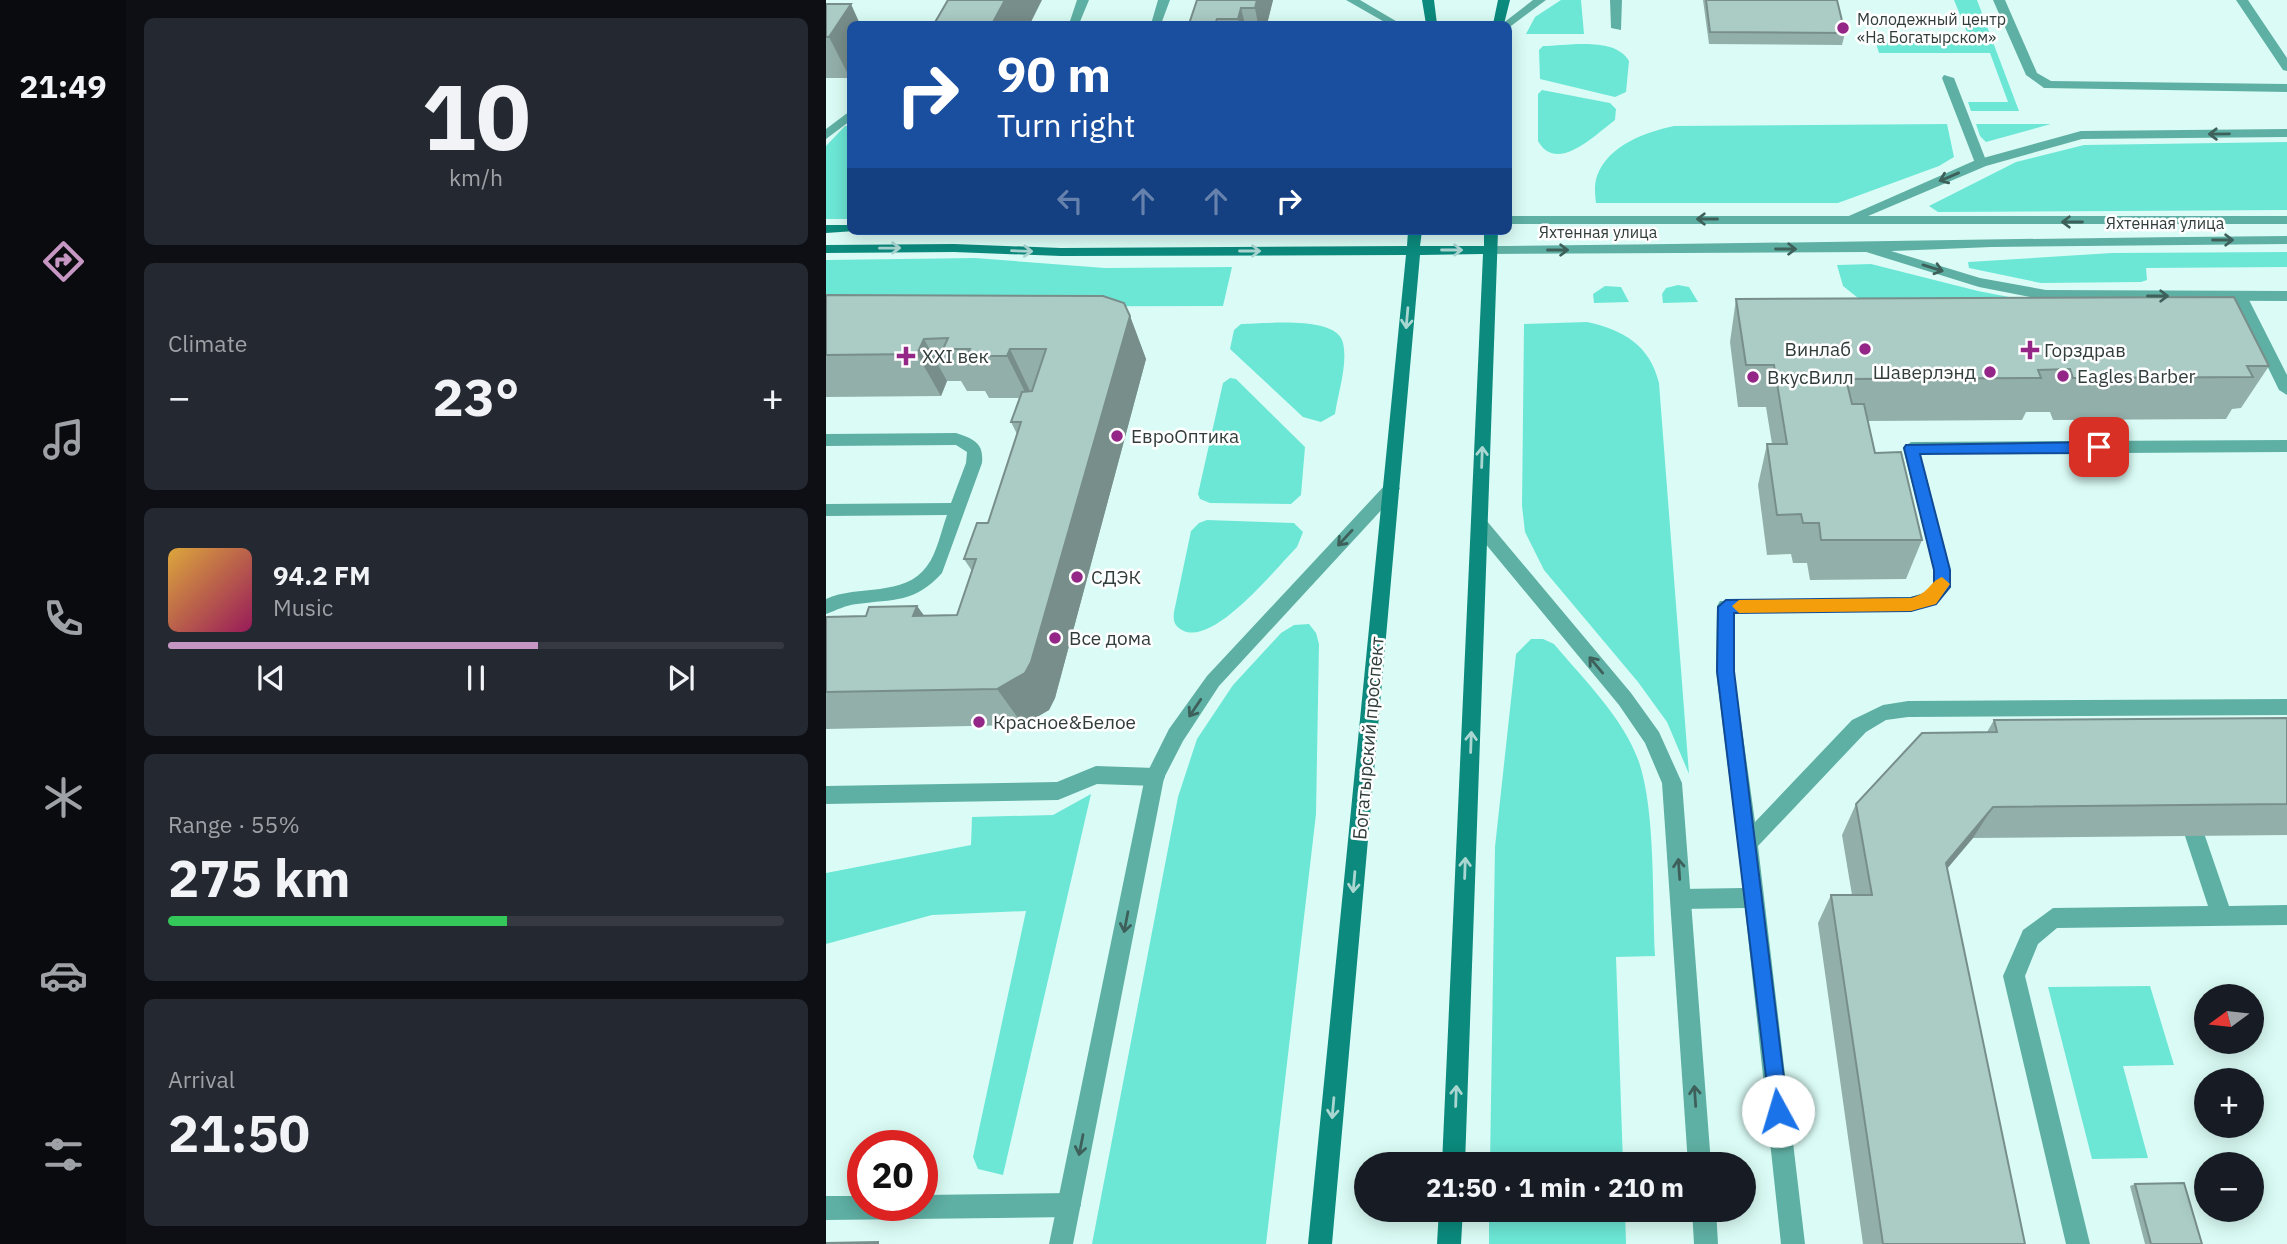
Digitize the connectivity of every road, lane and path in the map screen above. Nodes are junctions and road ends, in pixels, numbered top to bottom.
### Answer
1 (1083, 0) edge
2 (1164, 0) edge
3 (1352, 0) edge
4 (1428, 0) edge
5 (1504, 0) edge
6 (1540, 0) edge
7 (1616, 0) edge
8 (1999, 0) edge
9 (2242, 0) edge
10 (1074, 21) edge
11 (1157, 21) edge
12 (1390, 21) edge
13 (1432, 21) edge
14 (1500, 21) edge
15 (1511, 21) edge
16 (1617, 28) dead end
17 (2287, 68) edge
18 (1948, 78) dead end
19 (2287, 88) edge
20 (839, 120) edge
21 (2287, 133) edge
22 (826, 135) edge
23 (1981, 163) junction
24 (1849, 219) junction
25 (1512, 220) edge
26 (2287, 220) edge
27 (826, 229) edge
28 (847, 229) edge
29 (1415, 235) edge
30 (1490, 235) edge
31 (2287, 240) edge
32 (1868, 248) junction
33 (826, 249) edge
34 (1414, 250) junction
35 (1490, 250) junction
36 (2241, 296) junction
37 (2287, 296) edge
38 (2287, 390) edge
39 (826, 440) edge
40 (2287, 446) edge
41 (1392, 488) junction
42 (957, 509) junction
43 (826, 510) edge
44 (1480, 525) junction
45 (826, 607) edge
46 (2287, 707) edge
47 (2152, 709) junction
48 (2160, 730) edge
49 (1155, 777) junction
50 (826, 795) edge
51 (2195, 836) edge
52 (1748, 843) junction
53 (1754, 898) junction
54 (1681, 899) junction
55 (2287, 915) edge
56 (2222, 916) junction
57 (1454, 1152) edge
58 (1699, 1152) edge
59 (1069, 1205) junction
60 (826, 1208) edge
61 (1451, 1222) edge
62 (1705, 1222) edge
63 (1061, 1244) edge
64 (1320, 1244) edge
65 (1450, 1244) edge
66 (1706, 1244) edge
67 (1793, 1244) edge
68 (2078, 1244) edge

1 - 10 street
2 - 11 street
3 - 12 street
4 - 13 main road
5 - 14 main road
6 - 15 street
7 - 16 street
8 - 19 street
9 - 17 street
18 - 23 street
20 - 22 street
21 -> 23 street
23 -> 24 street
24 -> 25 street, Яхтенная улица
26 -> 24 street, Яхтенная улица
27 - 28 main road
29 - 34 main road, Богатырский проспект
30 - 35 main road
32 -> 31 street, Яхтенная улица
35 -> 32 street, Яхтенная улица
32 -> 36 street
33 -> 34 main road, Яхтенная улица
34 -> 35 main road, Яхтенная улица
34 -> 41 main road, Богатырский проспект
44 -> 35 main road
36 - 37 street
36 - 38 street
39 - 42 street
40 - 52 street
41 -> 49 street
41 -> 64 main road, Богатырский проспект
42 - 43 street
42 - 45 street
54 -> 44 street
57 -> 44 main road
46 - 47 street
47 - 48 street
47 - 52 street
49 - 50 street
49 -> 59 street
51 - 56 street
52 - 53 street
53 - 54 street
53 - 67 street
58 -> 54 street
55 - 56 street
56 - 68 street
59 - 60 street
59 - 63 street
61 - 65 main road
62 - 66 street

